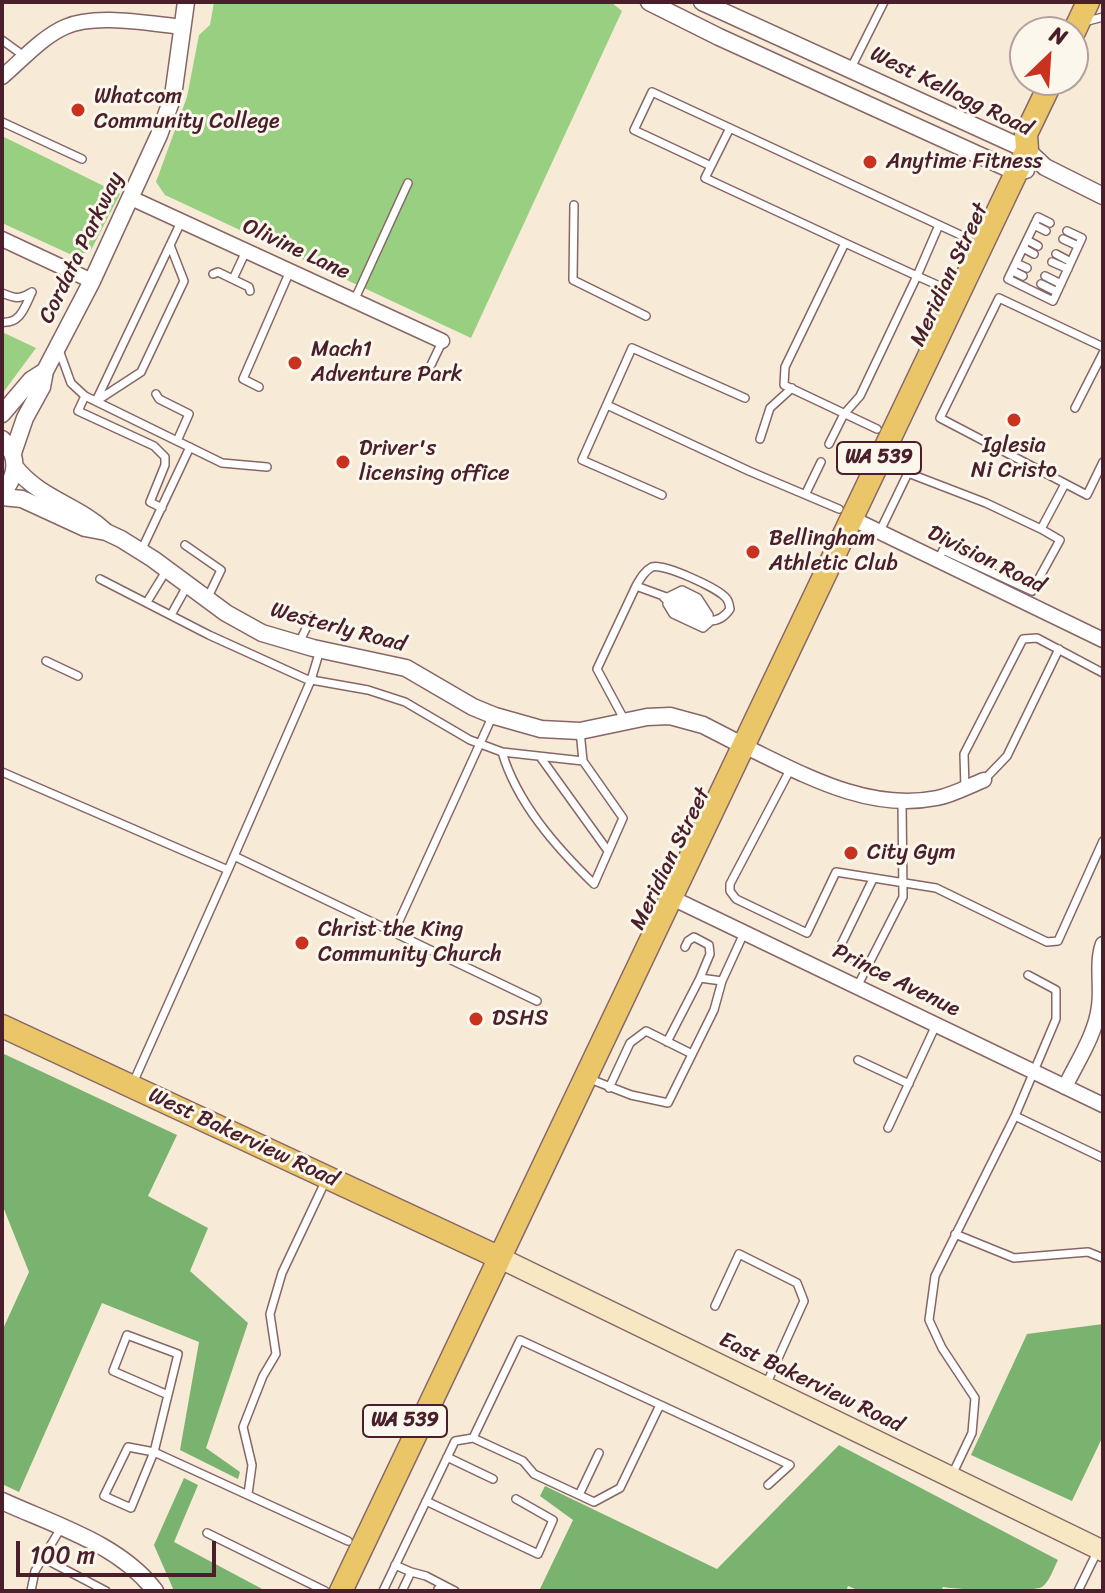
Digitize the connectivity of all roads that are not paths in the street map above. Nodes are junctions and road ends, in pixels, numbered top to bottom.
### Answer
1 (186, 2) edge
2 (649, 2) edge
3 (702, 2) edge
4 (884, 2) edge
5 (183, 27) junction
6 (2, 40) edge
7 (26, 57) junction
8 (851, 68) junction
9 (2, 77) edge
10 (1044, 96) edge
11 (2, 122) edge
12 (730, 128) junction
13 (1022, 142) junction
14 (82, 159) dead end
15 (711, 166) junction
16 (1045, 167) junction
17 (1009, 169) junction
18 (408, 183) dead end
19 (1103, 196) edge
20 (131, 198) junction
21 (574, 205) dead end
22 (181, 222) junction
23 (939, 225) junction
24 (1048, 227) dead end
25 (1065, 235) dead end
26 (967, 238) junction
27 (2, 239) edge
28 (845, 243) junction
29 (1025, 244) junction
30 (170, 245) junction
31 (1036, 250) dead end
32 (246, 251) junction
33 (1054, 258) dead end
34 (1069, 266) junction
35 (1014, 267) junction
36 (290, 271) junction
37 (1025, 272) dead end
38 (213, 274) dead end
39 (917, 276) junction
40 (233, 279) junction
41 (1043, 280) dead end
42 (92, 281) junction
43 (944, 288) junction
44 (1059, 288) junction
45 (250, 291) dead end
46 (2, 293) edge
47 (354, 301) junction
48 (646, 316) dead end
49 (2, 322) edge
50 (442, 341) joint
51 (58, 348) junction
52 (1103, 350) edge
53 (431, 365) dead end
54 (45, 371) junction
55 (259, 387) dead end
56 (792, 388) junction
57 (156, 394) dead end
58 (85, 396) junction
59 (745, 398) dead end
60 (96, 401) junction
61 (607, 405) junction
62 (1075, 408) dead end
63 (2, 414) edge
64 (844, 414) junction
65 (877, 429) junction
66 (2, 439) edge
67 (760, 439) dead end
68 (177, 441) junction
69 (829, 444) dead end
70 (190, 447) junction
71 (14, 460) junction
72 (821, 462) dead end
73 (1103, 462) edge
74 (267, 467) dead end
75 (1065, 484) junction
76 (806, 493) junction
77 (2, 495) edge
78 (662, 495) dead end
79 (162, 508) junction
80 (845, 513) junction
81 (1041, 529) junction
82 (106, 532) junction
83 (880, 532) junction
84 (185, 545) dead end
85 (141, 551) junction
86 (938, 560) junction
87 (167, 569) junction
88 (100, 579) dead end
89 (187, 585) junction
90 (636, 586) junction
91 (664, 598) junction
92 (207, 599) junction
93 (147, 602) junction
94 (171, 615) junction
95 (312, 616) dead end
96 (712, 620) junction
97 (1103, 640) edge
98 (298, 645) junction
99 (1059, 649) junction
100 (320, 650) junction
101 (46, 661) dead end
102 (1103, 673) edge
103 (78, 676) dead end
104 (311, 680) junction
105 (493, 715) junction
106 (626, 723) junction
107 (580, 731) junction
108 (736, 741) junction
109 (480, 745) junction
110 (502, 752) junction
111 (541, 758) junction
112 (583, 761) junction
113 (791, 768) junction
114 (2, 772) edge
115 (984, 780) joint
116 (965, 788) junction
117 (902, 801) junction
118 (683, 836) junction
119 (1103, 841) edge
120 (608, 851) junction
121 (234, 856) junction
122 (228, 870) junction
123 (873, 879) junction
124 (902, 884) junction
125 (670, 897) junction
126 (394, 932) junction
127 (744, 933) junction
128 (1103, 944) edge
129 (685, 947) dead end
130 (868, 966) junction
131 (1028, 975) dead end
132 (700, 978) junction
133 (722, 981) junction
134 (1101, 983) edge
135 (857, 987) junction
136 (537, 1001) dead end
137 (936, 1025) junction
138 (1099, 1025) edge
139 (2, 1026) edge
140 (667, 1042) junction
141 (692, 1054) junction
142 (858, 1060) dead end
143 (1032, 1071) junction
144 (584, 1076) junction
145 (909, 1084) junction
146 (132, 1085) junction
147 (1065, 1087) junction
148 (609, 1088) junction
149 (1103, 1105) edge
150 (1015, 1116) junction
151 (888, 1128) dead end
152 (1103, 1158) edge
153 (327, 1178) junction
154 (955, 1234) junction
155 (491, 1254) junction
156 (1103, 1258) edge
157 (715, 1306) dead end
158 (765, 1387) junction
159 (168, 1395) junction
160 (660, 1405) junction
161 (473, 1438) junction
162 (154, 1452) junction
163 (599, 1453) dead end
164 (447, 1457) junction
165 (952, 1477) junction
166 (493, 1479) dead end
167 (768, 1485) dead end
168 (248, 1494) junction
169 (579, 1495) junction
170 (516, 1499) dead end
171 (2, 1501) edge
172 (426, 1501) junction
173 (61, 1528) junction
174 (207, 1533) dead end
175 (348, 1541) junction
176 (1101, 1550) edge
177 (43, 1558) junction
178 (395, 1565) junction
179 (411, 1572) junction
180 (423, 1582) dead end
181 (31, 1591) edge
182 (106, 1591) edge
183 (155, 1591) edge
184 (325, 1591) edge
185 (333, 1591) edge
186 (341, 1591) edge
187 (383, 1591) edge
188 (402, 1591) edge
189 (455, 1591) edge
190 (1078, 1591) edge

1 - 5 street, Cordata Parkway
2 - 17 street, West Kellogg Road
3 - 8 street, West Kellogg Road
4 - 8 lane
5 - 7 street
5 - 20 street, Cordata Parkway
6 - 7 lane
7 - 9 street
8 - 13 street, West Kellogg Road
10 - 13 main road, Meridian Street / WA 539
11 - 14 lane
12 - 15 lane
12 - 15 lane
12 - 23 lane
13 - 16 street, West Kellogg Road
13 - 17 main road, Meridian Street / WA 539
15 - 28 lane
16 - 17 street, West Kellogg Road
16 - 19 street
17 - 26 main road, Meridian Street / WA 539
17 - 80 main road, Meridian Street / WA 539
18 - 47 lane
20 - 22 street, Olivine Lane
20 - 42 street, Cordata Parkway
21 - 48 lane
22 - 30 lane
22 - 32 street, Olivine Lane
23 - 26 lane
23 - 39 lane
24 - 29 lane
25 - 34 lane
26 - 43 main road, Meridian Street / WA 539
27 - 42 street
28 - 39 lane
28 - 56 lane
29 - 31 lane
29 - 35 lane
30 - 60 lane
30 - 60 lane
32 - 36 street, Olivine Lane
32 - 40 lane
33 - 34 lane
34 - 44 lane
35 - 37 lane
35 - 44 lane
36 - 47 street, Olivine Lane
36 - 55 lane
38 - 40 lane
39 - 43 lane
39 - 64 lane
40 - 45 lane
41 - 44 lane
42 - 51 street, Cordata Parkway
43 - 65 main road, Meridian Street / WA 539
46 - 49 lane
47 - 50 street, Olivine Lane
50 - 53 lane
51 - 54 street, Cordata Parkway
51 - 58 lane
52 - 62 lane
52 - 75 lane
54 - 63 street, Cordata Parkway
54 - 71 street, Cordata Parkway
56 - 64 lane
56 - 67 lane
57 - 68 lane
58 - 60 lane
58 - 79 lane
59 - 61 lane
60 - 68 lane
61 - 76 lane
61 - 78 lane
64 - 65 lane
64 - 69 lane
65 - 80 main road, Meridian Street / WA 539
66 - 71 street, Westerly Road
68 - 70 lane
70 - 74 lane
70 - 79 lane
71 - 77 street, Cordata Parkway
71 - 82 street, Westerly Road
72 - 76 lane
73 - 75 lane
75 - 81 lane
76 - 80 lane
77 - 82 street, Westerly Road
79 - 85 lane
80 - 83 street, Division Road
80 - 108 main road, Meridian Street / WA 539
80 - 108 main road, Meridian Street / WA 539
81 - 83 lane
81 - 86 lane
82 - 85 street, Westerly Road
83 - 86 street, Division Road
84 - 92 lane
85 - 87 street, Westerly Road
86 - 97 street, Division Road
87 - 89 street, Westerly Road
87 - 93 lane
88 - 93 lane
89 - 92 street, Westerly Road
89 - 94 lane
90 - 91 lane
90 - 96 lane
90 - 106 lane
91 - 96 lane
91 - 96 lane
92 - 98 street, Westerly Road
93 - 94 lane
94 - 104 lane
95 - 98 lane
98 - 100 street, Westerly Road
99 - 102 lane
99 - 115 lane
99 - 116 lane
100 - 104 lane
100 - 105 street, Westerly Road
101 - 103 lane
104 - 109 lane
104 - 121 lane
105 - 107 street, Westerly Road
105 - 109 lane
106 - 107 street, Westerly Road
106 - 108 street, Westerly Road
107 - 112 lane
108 - 113 street, Westerly Road
108 - 118 main road, Meridian Street / WA 539
108 - 125 main road, Meridian Street / WA 539
109 - 110 lane
109 - 126 lane
110 - 111 lane
110 - 120 lane
111 - 112 lane
111 - 120 lane
112 - 120 lane
113 - 117 street, Westerly Road
113 - 123 lane
114 - 122 lane
115 - 116 street, Westerly Road
116 - 117 street, Westerly Road
117 - 124 lane
118 - 125 main road
118 - 155 main road, Meridian Street / WA 539
119 - 124 lane
121 - 122 lane
121 - 126 lane
122 - 146 lane
123 - 124 lane
123 - 130 lane
124 - 130 lane
125 - 127 street, Prince Avenue
125 - 144 main road, Meridian Street / WA 539
126 - 136 lane
127 - 133 lane
127 - 135 street, Prince Avenue
128 - 134 street
129 - 132 lane
130 - 135 lane
131 - 143 lane
132 - 133 lane
132 - 140 lane
133 - 141 lane
134 - 138 street
135 - 137 street, Prince Avenue
137 - 143 street, Prince Avenue
137 - 145 lane
138 - 147 street
139 - 146 main road, West Bakerview Road
140 - 141 lane
140 - 148 lane
141 - 148 lane
142 - 145 lane
143 - 147 street, Prince Avenue
143 - 150 lane
144 - 148 lane
144 - 155 main road, Meridian Street / WA 539
145 - 151 lane
146 - 153 main road, West Bakerview Road
147 - 149 street, Prince Avenue
150 - 152 lane
150 - 154 lane
153 - 155 main road, West Bakerview Road
153 - 168 lane
154 - 156 lane
154 - 165 lane
155 - 158 main road, East Bakerview Road
155 - 175 main road, Meridian Street / WA 539
155 - 186 main road, Meridian Street / WA 539
157 - 158 lane
158 - 165 main road, East Bakerview Road
159 - 159 lane
159 - 162 lane
160 - 161 lane
160 - 167 lane
160 - 169 lane
161 - 164 lane
161 - 169 lane
162 - 162 lane
162 - 168 lane
163 - 169 lane
164 - 166 lane
164 - 172 lane
165 - 176 main road, East Bakerview Road
168 - 175 lane
170 - 172 lane
171 - 173 street
172 - 178 lane
173 - 177 lane
173 - 183 street
174 - 184 lane
175 - 184 main road, Meridian Street / WA 539
175 - 185 main road
176 - 190 lane
177 - 181 lane
177 - 182 lane
178 - 179 lane
178 - 187 lane
179 - 180 lane
179 - 188 lane
179 - 189 lane

